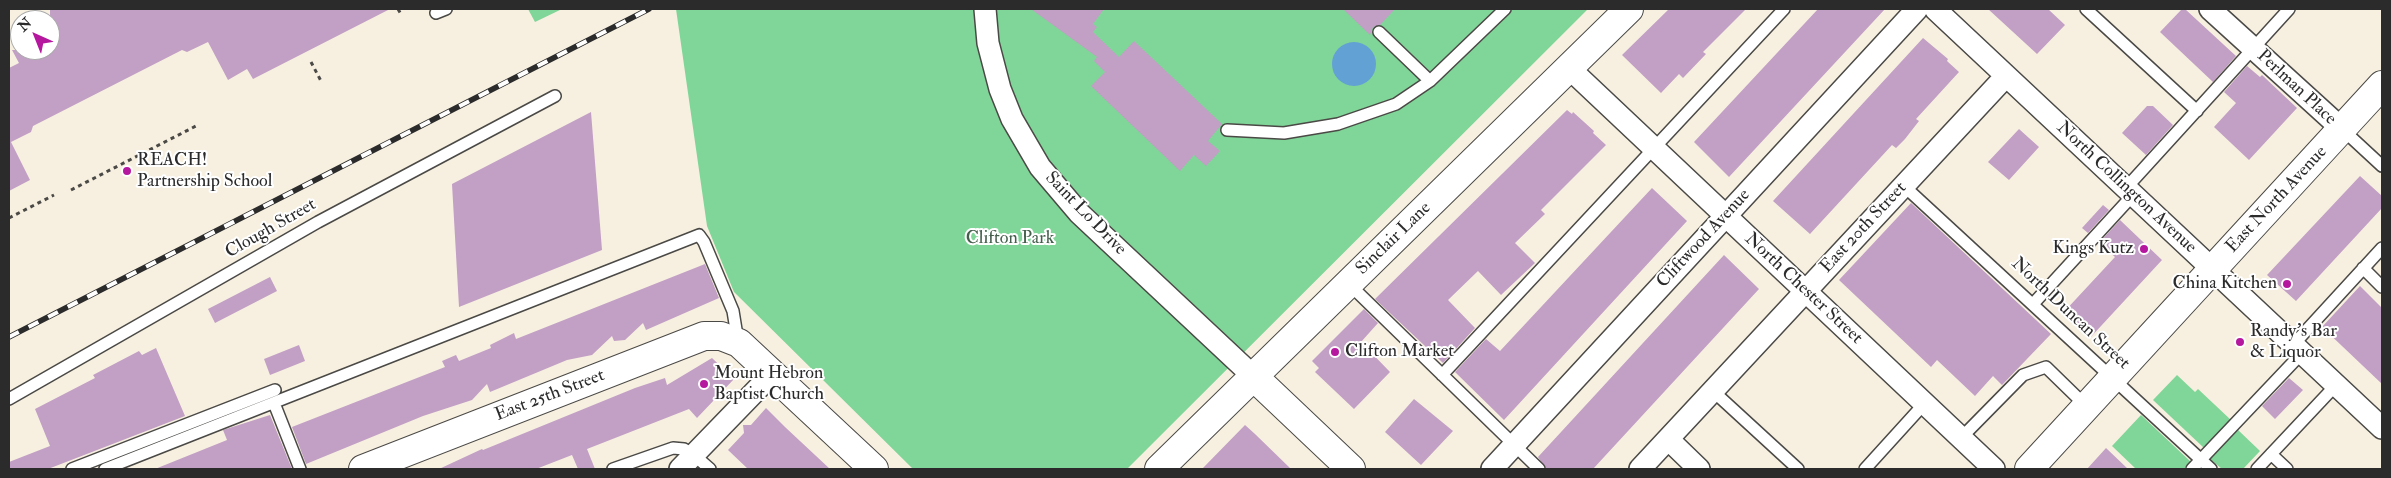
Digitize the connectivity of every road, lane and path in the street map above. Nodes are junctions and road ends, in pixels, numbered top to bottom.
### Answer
1 (398, 9) edge
2 (985, 9) edge
3 (1505, 9) edge
4 (1630, 9) edge
5 (1784, 9) edge
6 (1917, 9) edge
7 (1935, 9) edge
8 (2086, 9) edge
9 (2210, 9) edge
10 (2289, 9) edge
11 (402, 16) dead end
12 (1379, 32) dead end
13 (2253, 48) junction
14 (311, 62) dead end
15 (1568, 68) junction
16 (2006, 76) junction
17 (321, 81) dead end
18 (1430, 82) junction
19 (2382, 85) edge
20 (555, 96) dead end
21 (2197, 110) junction
22 (196, 126) dead end
23 (1228, 130) dead end
24 (2342, 130) junction
25 (1654, 148) junction
26 (2382, 166) edge
27 (1904, 186) junction
28 (71, 190) dead end
29 (2130, 192) junction
30 (54, 195) dead end
31 (1725, 216) junction
32 (9, 218) edge
33 (2382, 248) edge
34 (2363, 268) junction
35 (2213, 269) junction
36 (1349, 284) junction
37 (2382, 287) edge
38 (1805, 292) junction
39 (2033, 304) junction
40 (739, 343) junction
41 (2297, 349) junction
42 (772, 374) junction
43 (1442, 375) junction
44 (1254, 376) junction
45 (2112, 378) junction
46 (2336, 385) junction
47 (275, 390) dead end
48 (1712, 391) junction
49 (9, 399) edge
50 (274, 403) junction
51 (1924, 404) junction
52 (2086, 406) junction
53 (2382, 428) edge
54 (1961, 438) junction
55 (1668, 439) junction
56 (1514, 445) junction
57 (2271, 454) junction
58 (2201, 460) junction
59 (687, 462) edge
60 (72, 469) edge
61 (105, 469) edge
62 (300, 469) edge
63 (362, 469) edge
64 (613, 469) edge
65 (710, 469) edge
66 (874, 469) edge
67 (1159, 469) edge
68 (1351, 469) edge
69 (1492, 469) edge
70 (1539, 469) edge
71 (1640, 469) edge
72 (1699, 469) edge
73 (1798, 469) edge
74 (1864, 469) edge
75 (1994, 469) edge
76 (2029, 469) edge
77 (2192, 469) edge
78 (2211, 469) edge
79 (2257, 469) edge
80 (2287, 469) edge

1 - 11 path
2 - 44 street, Saint Lo Drive
3 - 18 lane
4 - 15 main road, Sinclair Lane
5 - 25 lane
6 - 31 street, Cliftwood Avenue
7 - 16 street, North Collington Avenue
8 - 21 lane
9 - 13 street, Perlman Place
10 - 13 lane
12 - 18 lane
13 - 21 lane
13 - 24 street, Perlman Place
14 - 17 path
15 - 25 street, North Chester Street
15 - 36 main road, Sinclair Lane
16 - 27 street, East 20th Street
16 - 29 street, North Collington Avenue
18 - 23 lane
19 - 24 main road, East North Avenue
20 - 49 lane, Clough Street
21 - 29 lane
22 - 28 path
24 - 26 lane, Perlman Place
24 - 35 main road, East North Avenue
25 - 31 street, North Chester Street
25 - 43 lane
27 - 38 street, East 20th Street
27 - 39 lane, North Duncan Street
29 - 35 street, North Collington Avenue
29 - 39 lane
30 - 32 path
31 - 38 street, North Chester Street
31 - 56 street, Cliftwood Avenue
33 - 34 lane
34 - 37 lane
34 - 41 lane
35 - 41 street, North Collington Avenue
35 - 45 main road, East North Avenue
36 - 43 lane
36 - 44 main road, Sinclair Lane
38 - 48 street, East 20th Street
38 - 51 street, North Chester Street
39 - 45 lane, North Duncan Street
40 - 42 main road
40 - 50 lane
40 - 63 main road, East 25th Street
41 - 46 street, North Collington Avenue
41 - 58 lane
42 - 59 street
42 - 66 main road
43 - 56 lane
44 - 67 main road, Sinclair Lane
44 - 68 main road
45 - 52 main road, East North Avenue
45 - 58 lane, North Duncan Street
46 - 53 street, North Collington Avenue
46 - 57 lane
47 - 60 lane
48 - 55 street, East 20th Street
48 - 73 lane
50 - 61 lane
50 - 62 lane
51 - 54 street, North Chester Street
51 - 74 lane
52 - 54 lane
52 - 76 main road, East North Avenue
54 - 75 street, North Chester Street
55 - 71 street, East 20th Street
55 - 72 street
56 - 69 street, Cliftwood Avenue
56 - 70 lane
57 - 79 lane
57 - 80 lane
58 - 77 lane
58 - 78 lane, North Duncan Street
59 - 64 lane
59 - 65 lane

